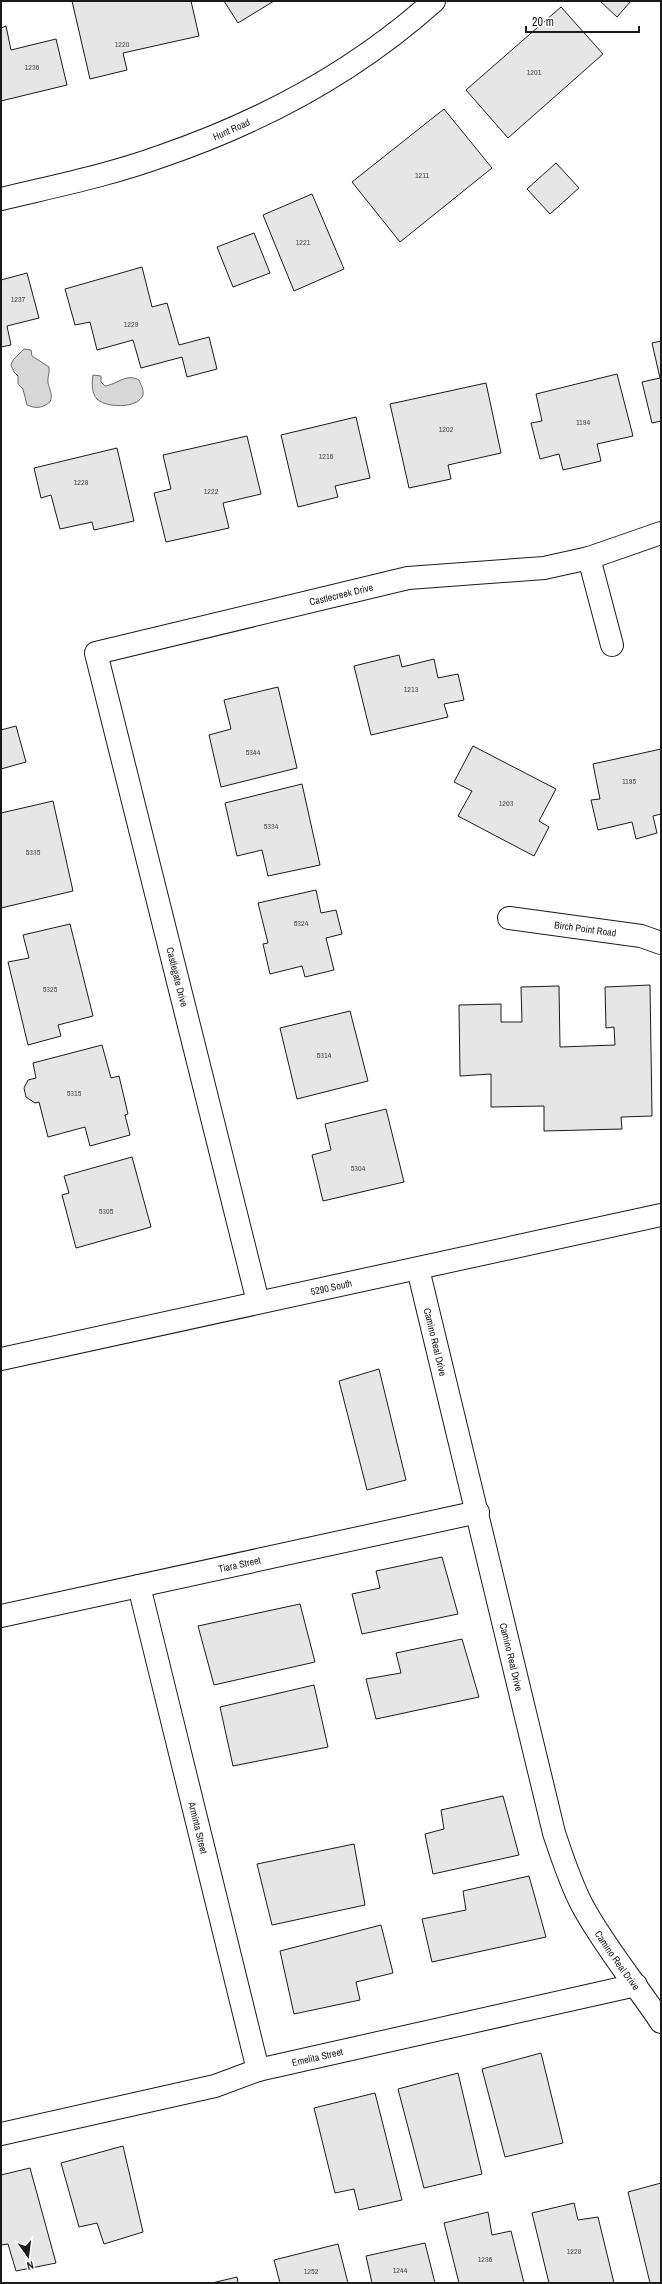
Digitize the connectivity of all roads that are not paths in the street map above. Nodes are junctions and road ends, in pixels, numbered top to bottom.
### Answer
1 (434, 1) edge
2 (1, 199) edge
3 (661, 533) edge
4 (589, 558) junction
5 (612, 645) dead end
6 (96, 652) joint
7 (509, 918) dead end
8 (661, 943) edge
9 (661, 1215) edge
10 (418, 1269) junction
11 (258, 1302) junction
12 (1, 1358) edge
13 (478, 1512) junction
14 (139, 1586) junction
15 (1, 1616) edge
16 (636, 1985) junction
17 (661, 2022) edge
18 (258, 2070) junction
19 (1, 2134) edge

1 - 2 street, Hunt Road
3 - 4 street, Castlecreek Drive
4 - 5 street
4 - 6 street, Castlecreek Drive
6 - 11 street, Castlegate Drive
7 - 8 street, Birch Point Road
9 - 10 street, 5290 South
10 - 11 street, 5290 South
10 - 13 street, Camino Real Drive
11 - 12 street, 5290 South
13 - 14 street, Tiara Street
13 - 16 street, Camino Real Drive
14 - 15 street, Tiara Street
14 - 18 street, Arminta Street
16 - 17 street, Camino Real Drive
16 - 18 street, Emelita Street
18 - 19 street, Emelita Street

